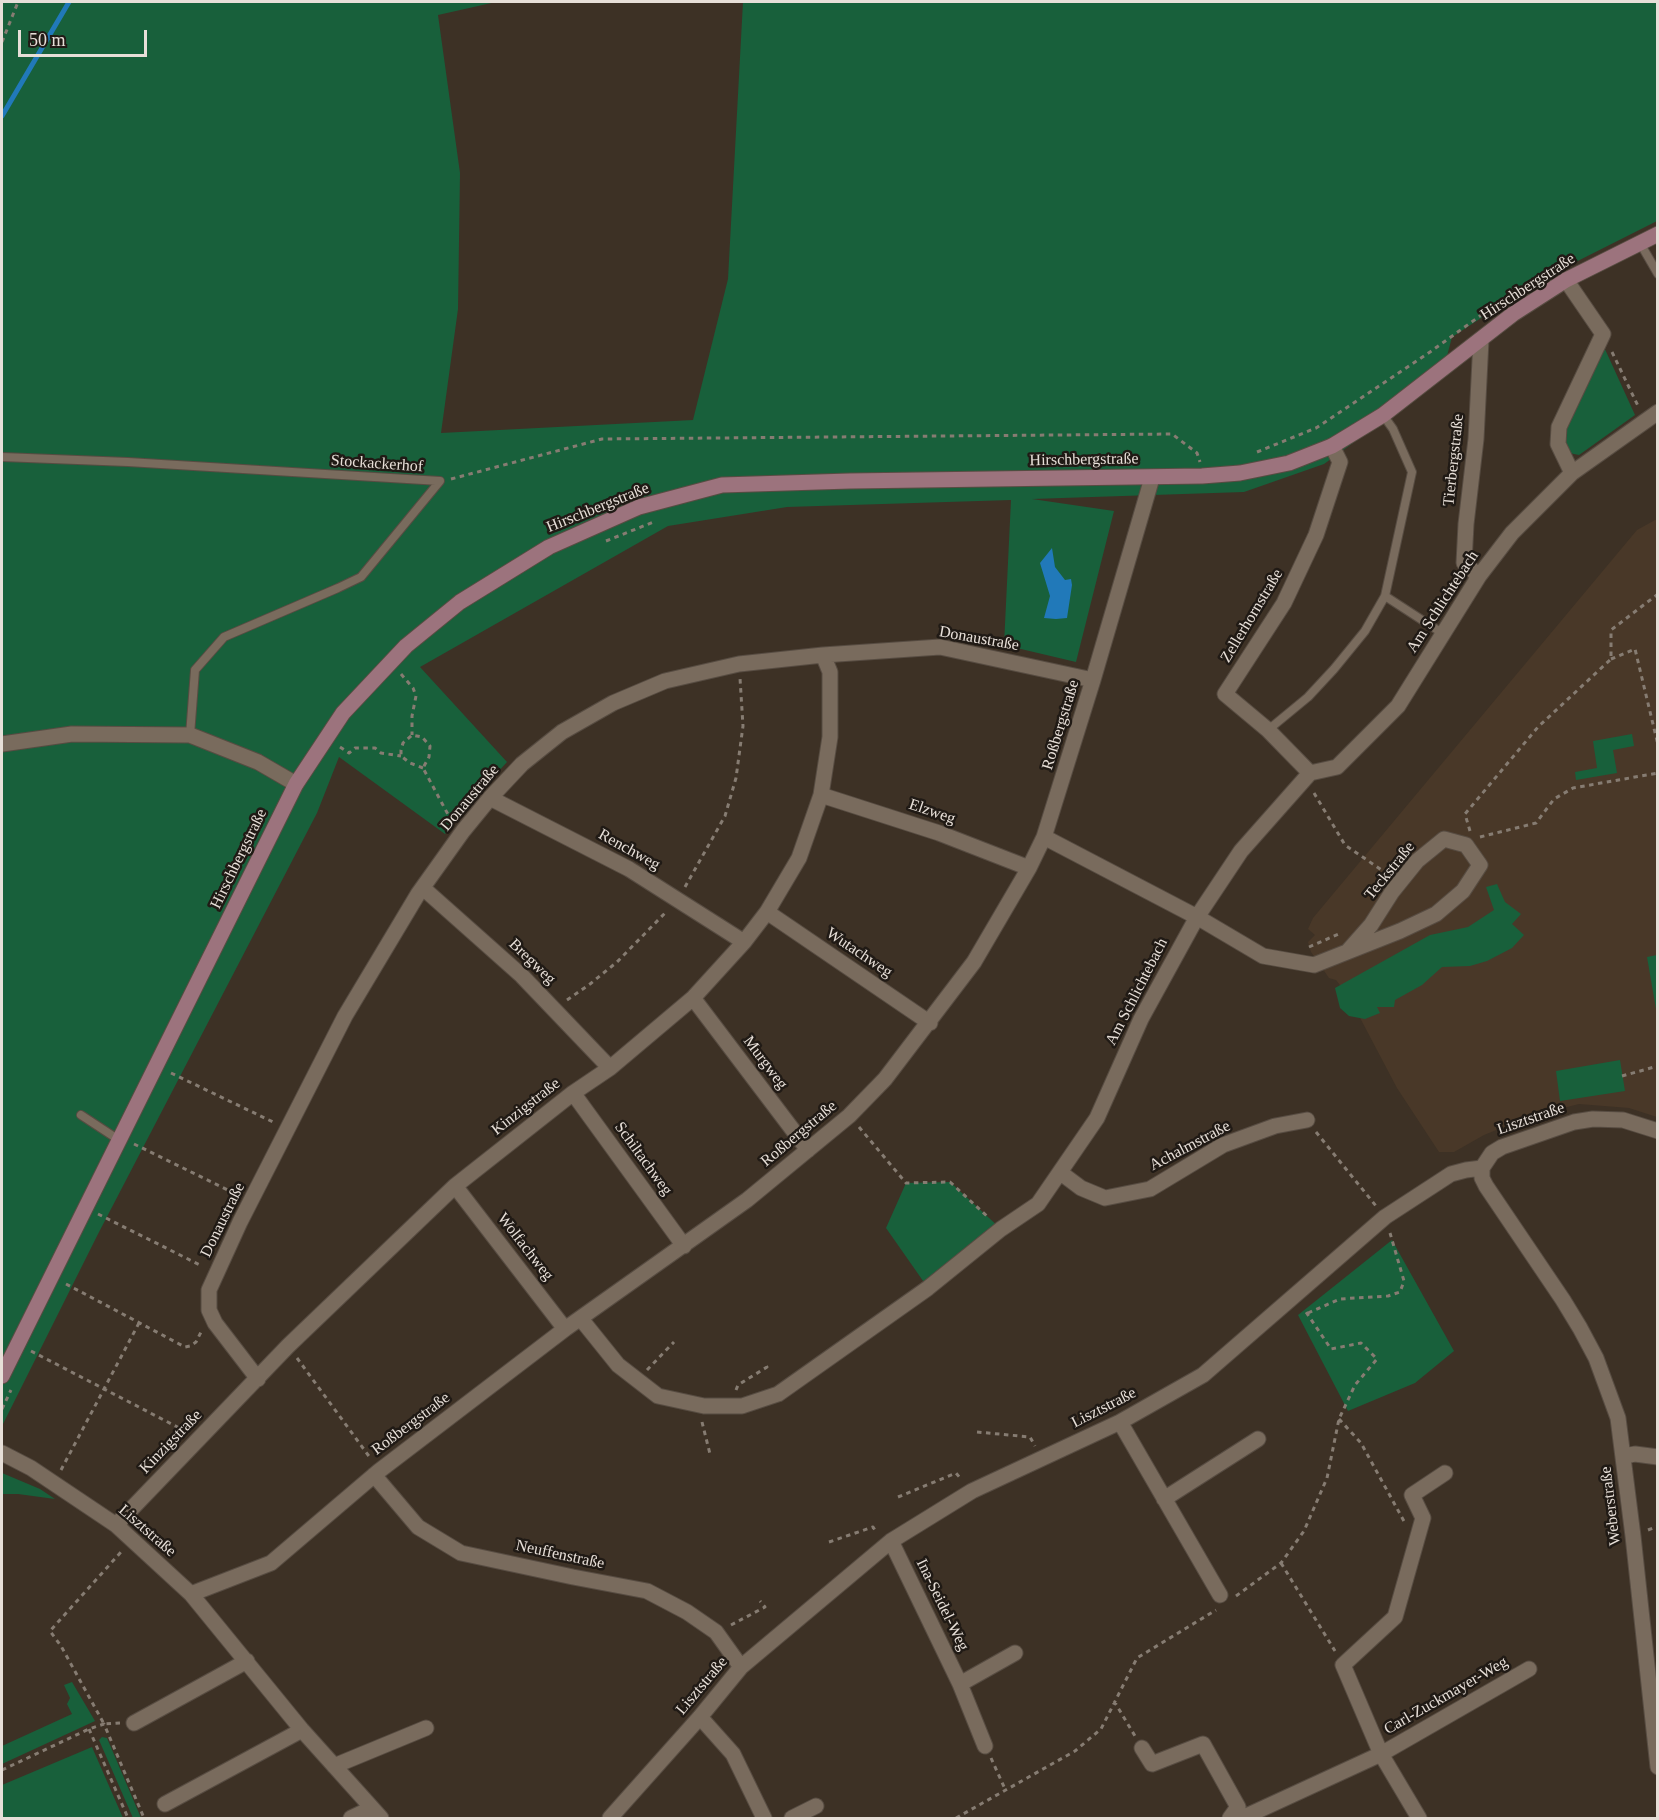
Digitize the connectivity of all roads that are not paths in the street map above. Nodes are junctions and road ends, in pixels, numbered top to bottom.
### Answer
1 (1658, 234) edge
2 (1640, 243) junction
3 (1658, 274) edge
4 (1566, 280) junction
5 (1481, 340) junction
6 (1383, 415) junction
7 (1651, 416) edge
8 (1332, 446) junction
9 (2, 457) edge
10 (1572, 473) junction
11 (1152, 478) junction
12 (1479, 576) junction
13 (1385, 596) junction
14 (1442, 633) junction
15 (823, 655) junction
16 (1093, 680) junction
17 (1268, 730) junction
18 (190, 735) junction
19 (2, 744) edge
20 (1310, 773) junction
21 (296, 784) junction
22 (821, 795) junction
23 (490, 798) junction
24 (1044, 837) junction
25 (1029, 868) junction
26 (423, 888) junction
27 (767, 912) junction
28 (1197, 917) junction
29 (744, 942) junction
30 (1348, 951) junction
31 (693, 998) junction
32 (930, 1023) junction
33 (610, 1068) junction
34 (573, 1093) junction
35 (81, 1115) dead end
36 (1307, 1120) road end
37 (1658, 1131) edge
38 (126, 1142) junction
39 (808, 1150) junction
40 (1482, 1168) junction
41 (1061, 1173) junction
42 (455, 1186) junction
43 (684, 1246) junction
44 (582, 1318) junction
45 (565, 1329) junction
46 (2, 1376) edge
47 (258, 1379) junction
48 (1120, 1422) junction
49 (1258, 1439) dead end
50 (2, 1453) edge
51 (1624, 1456) junction
52 (1658, 1457) edge
53 (377, 1473) junction
54 (1444, 1473) dead end
55 (1164, 1499) junction
56 (116, 1525) junction
57 (888, 1544) junction
58 (191, 1594) junction
59 (1220, 1595) dead end
60 (1016, 1653) dead end
61 (247, 1661) junction
62 (741, 1667) junction
63 (1529, 1669) dead end
64 (960, 1684) junction
65 (700, 1717) junction
66 (134, 1723) road end
67 (426, 1728) dead end
68 (303, 1730) junction
69 (985, 1746) road end
70 (1142, 1748) road end
71 (1381, 1754) junction
72 (334, 1766) junction
73 (1658, 1767) edge
74 (165, 1804) dead end
75 (816, 1806) dead end
76 (375, 1814) edge
77 (351, 1818) edge
78 (610, 1818) edge
79 (764, 1818) edge
80 (792, 1818) edge
81 (1230, 1818) edge
82 (1242, 1818) edge
83 (1419, 1818) edge

1 - 2 street, Hirschbergstraße
2 - 3 lane
2 - 4 street, Hirschbergstraße
4 - 5 street, Hirschbergstraße
4 - 10 street
5 - 6 street, Hirschbergstraße
5 - 12 street, Tierbergstraße
6 - 8 street, Hirschbergstraße
6 - 13 lane
7 - 10 street, Am Schlichtebach
8 - 11 street, Hirschbergstraße
8 - 17 street, Zellerhornstraße
9 - 18 lane, Stockackerhof
10 - 12 street, Am Schlichtebach
11 - 16 street, Roßbergstraße
11 - 21 street, Hirschbergstraße
12 - 14 street, Am Schlichtebach
13 - 14 lane
13 - 17 lane
14 - 20 street, Am Schlichtebach
15 - 16 street, Donaustraße
15 - 22 street, Kinzigstraße
15 - 23 street, Donaustraße
16 - 24 street, Roßbergstraße
17 - 20 street, Zellerhornstraße
18 - 19 street
18 - 21 street
20 - 28 street, Am Schlichtebach
21 - 38 street, Hirschbergstraße
22 - 25 street, Elzweg
22 - 27 street, Kinzigstraße
23 - 26 street, Donaustraße
23 - 29 street, Renchweg
24 - 25 street, Roßbergstraße
24 - 28 street, Teckstraße
25 - 32 street, Roßbergstraße
26 - 33 street, Bregweg
26 - 47 street, Donaustraße
27 - 29 street, Kinzigstraße
27 - 32 street, Wutachweg
28 - 30 street, Teckstraße
28 - 41 street, Am Schlichtebach
29 - 31 street, Kinzigstraße
30 - 30 street, Teckstraße
31 - 33 street, Kinzigstraße
31 - 39 street, Murgweg
32 - 39 street, Roßbergstraße
33 - 34 street, Kinzigstraße
34 - 42 street, Kinzigstraße
34 - 43 street, Schiltachweg
35 - 38 lane
36 - 41 street, Achalmstraße
37 - 40 street, Lisztstraße
38 - 46 street, Hirschbergstraße
39 - 43 street, Roßbergstraße
40 - 48 street, Lisztstraße
40 - 51 street, Weberstraße
41 - 44 street, Am Schlichtebach
42 - 45 street, Wolfachweg
42 - 47 street, Kinzigstraße
43 - 44 street, Roßbergstraße
44 - 45 street, Roßbergstraße
45 - 53 street, Roßbergstraße
47 - 56 street, Kinzigstraße
48 - 55 street
48 - 57 street, Lisztstraße
49 - 55 street
50 - 56 street, Lisztstraße
51 - 52 street
51 - 73 street, Weberstraße
53 - 58 street, Roßbergstraße
53 - 62 street, Neuffenstraße
54 - 71 street
55 - 59 street
56 - 58 street, Lisztstraße
57 - 62 street, Lisztstraße
57 - 64 street, Ina-Seidel-Weg
58 - 61 street, Lisztstraße
60 - 64 street
61 - 66 street
61 - 68 street, Lisztstraße
62 - 65 street, Lisztstraße
63 - 71 street, Carl-Zuckmayer-Weg
64 - 69 street, Ina-Seidel-Weg
65 - 78 street, Lisztstraße
65 - 79 street
67 - 72 street
68 - 72 street, Lisztstraße
68 - 74 street
70 - 81 street
71 - 82 street, Carl-Zuckmayer-Weg
71 - 83 street
72 - 76 street, Lisztstraße
75 - 80 street
76 - 77 street, Lisztstraße

